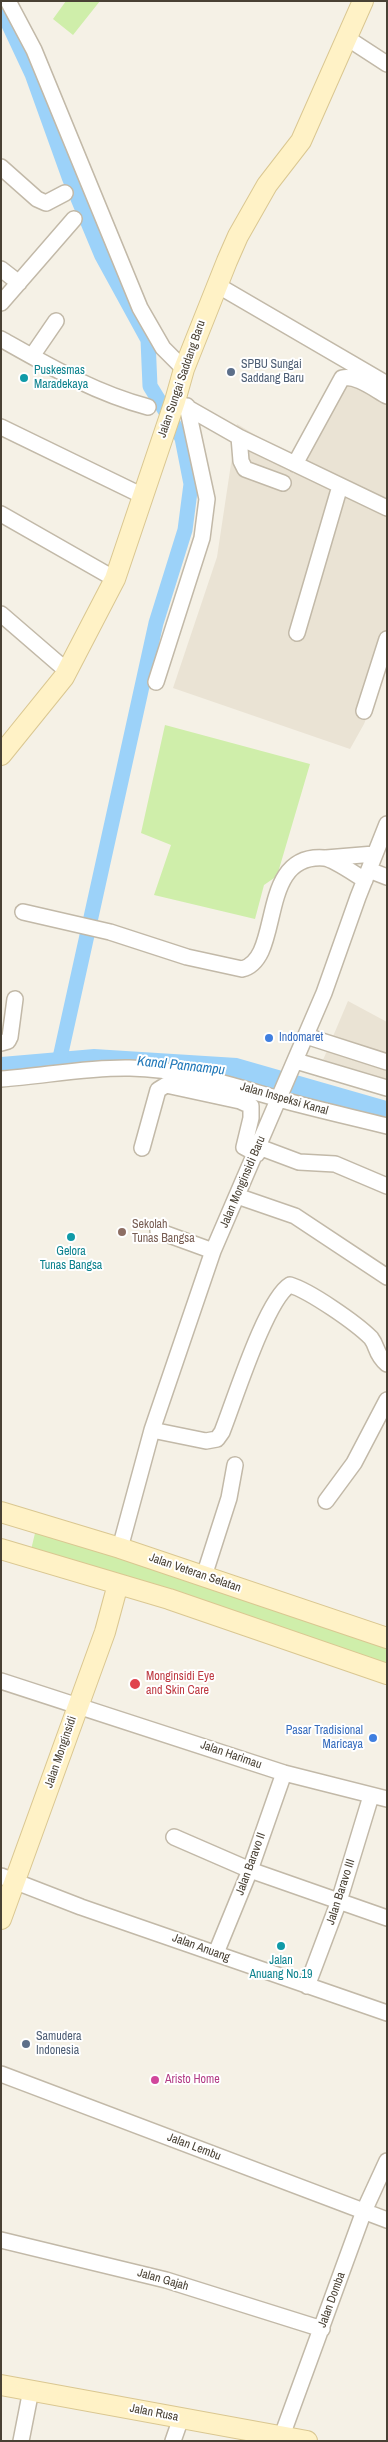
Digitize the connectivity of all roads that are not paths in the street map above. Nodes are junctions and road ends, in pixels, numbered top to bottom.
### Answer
1 (8, 1) edge
2 (363, 1) edge
3 (347, 38) junction
4 (387, 64) edge
5 (1, 167) edge
6 (66, 193) dead end
7 (74, 219) dead end
8 (1, 269) edge
9 (19, 283) junction
10 (217, 285) junction
11 (1, 303) edge
12 (56, 321) dead end
13 (1, 339) edge
14 (32, 356) junction
15 (184, 369) junction
16 (387, 384) edge
17 (387, 396) edge
18 (178, 406) junction
19 (148, 407) dead end
20 (1, 427) edge
21 (239, 437) junction
22 (295, 464) junction
23 (282, 483) dead end
24 (340, 486) junction
25 (143, 496) junction
26 (387, 508) edge
27 (1, 514) edge
28 (115, 579) junction
29 (1, 614) edge
30 (298, 633) dead end
31 (387, 639) edge
32 (67, 672) junction
33 (156, 682) dead end
34 (364, 711) dead end
35 (1, 755) edge
36 (387, 824) edge
37 (374, 854) junction
38 (326, 858) junction
39 (367, 875) junction
40 (387, 877) edge
41 (23, 912) dead end
42 (15, 999) dead end
43 (306, 1036) junction
44 (1, 1043) edge
45 (387, 1062) edge
46 (295, 1063) junction
47 (1, 1079) edge
48 (387, 1088) edge
49 (279, 1097) junction
50 (387, 1126) edge
51 (142, 1148) dead end
52 (263, 1151) junction
53 (387, 1186) edge
54 (237, 1196) junction
55 (158, 1231) dead end
56 (213, 1251) junction
57 (387, 1277) edge
58 (387, 1364) edge
59 (387, 1400) edge
60 (152, 1430) junction
61 (235, 1465) dead end
62 (326, 1501) dead end
63 (1, 1512) edge
64 (120, 1548) junction
65 (1, 1549) edge
66 (204, 1576) junction
67 (118, 1584) junction
68 (387, 1638) edge
69 (387, 1674) edge
70 (1, 1681) edge
71 (77, 1705) junction
72 (284, 1773) junction
73 (370, 1796) junction
74 (387, 1799) edge
75 (174, 1837) dead end
76 (250, 1870) junction
77 (8, 1879) edge
78 (339, 1901) junction
79 (387, 1918) edge
80 (1, 1919) edge
81 (216, 1953) junction
82 (307, 1986) junction
83 (387, 2012) edge
84 (1, 2074) edge
85 (387, 2161) edge
86 (364, 2210) junction
87 (387, 2220) edge
88 (1, 2240) edge
89 (322, 2329) junction
90 (1, 2386) edge
91 (32, 2390) junction
92 (181, 2418) junction
93 (280, 2439) edge
94 (21, 2441) edge
95 (173, 2441) edge
96 (307, 2441) edge

1 - 15 street
2 - 3 main road, Jalan Sungai Saddang Baru
3 - 4 street
3 - 10 main road, Jalan Sungai Saddang Baru
5 - 6 street
7 - 9 street
8 - 9 street
9 - 11 street
10 - 15 main road, Jalan Sungai Saddang Baru
10 - 16 street
12 - 14 street
13 - 14 street
14 - 19 street
15 - 18 main road, Jalan Sungai Saddang Baru
17 - 22 street
18 - 21 street
18 - 25 main road, Jalan Sungai Saddang Baru
18 - 33 street
20 - 25 street
21 - 22 street
21 - 23 street
22 - 24 street
24 - 26 street
24 - 30 street
25 - 28 main road, Jalan Sungai Saddang Baru
27 - 28 street
28 - 32 main road, Jalan Sungai Saddang Baru
29 - 32 street
31 - 34 street
32 - 35 main road, Jalan Sungai Saddang Baru
36 - 37 street, Jalan Monginsidi Baru
37 - 38 street
37 - 39 street, Jalan Monginsidi Baru
38 - 39 street
38 - 41 street
39 - 40 street
39 - 43 street, Jalan Monginsidi Baru
42 - 44 street
43 - 45 street
43 - 46 street, Jalan Monginsidi Baru
46 - 48 street
46 - 49 street, Jalan Monginsidi Baru
47 - 49 street, Jalan Inspeksi Kanal
49 - 50 street, Jalan Inspeksi Kanal
49 - 52 street, Jalan Monginsidi Baru
51 - 52 street
52 - 53 street
52 - 54 street, Jalan Monginsidi Baru
54 - 56 street, Jalan Monginsidi Baru
54 - 57 street
55 - 56 street
56 - 60 street, Jalan Monginsidi Baru
58 - 60 street
59 - 62 street
60 - 64 street, Jalan Monginsidi Baru
61 - 66 street
63 - 64 main road, Jalan Veteran Selatan
64 - 66 main road, Jalan Veteran Selatan
65 - 67 main road
66 - 68 main road, Jalan Veteran Selatan
67 - 69 main road
67 - 71 main road, Jalan Monginsidi
70 - 71 street, Jalan Harimau
71 - 72 street, Jalan Harimau
71 - 77 main road, Jalan Monginsidi
72 - 73 street, Jalan Harimau
72 - 76 street, Jalan Baravo II
73 - 74 street, Jalan Harimau
73 - 78 street, Jalan Baravo III
75 - 76 street
76 - 78 street
76 - 81 street, Jalan Baravo II
77 - 80 main road, Jalan Monginsidi
77 - 81 street, Jalan Anuang
78 - 79 street
78 - 82 street, Jalan Baravo III
81 - 82 street, Jalan Anuang
82 - 83 street, Jalan Anuang
84 - 86 street, Jalan Lembu
85 - 86 street, Jalan Domba
86 - 87 street, Jalan Lembu
86 - 89 street, Jalan Domba
88 - 89 street, Jalan Gajah
89 - 93 street, Jalan Domba
90 - 91 main road, Jalan Rusa
91 - 92 main road, Jalan Rusa
91 - 94 street
92 - 93 main road, Jalan Rusa
92 - 95 street
93 - 96 main road, Jalan Rusa

